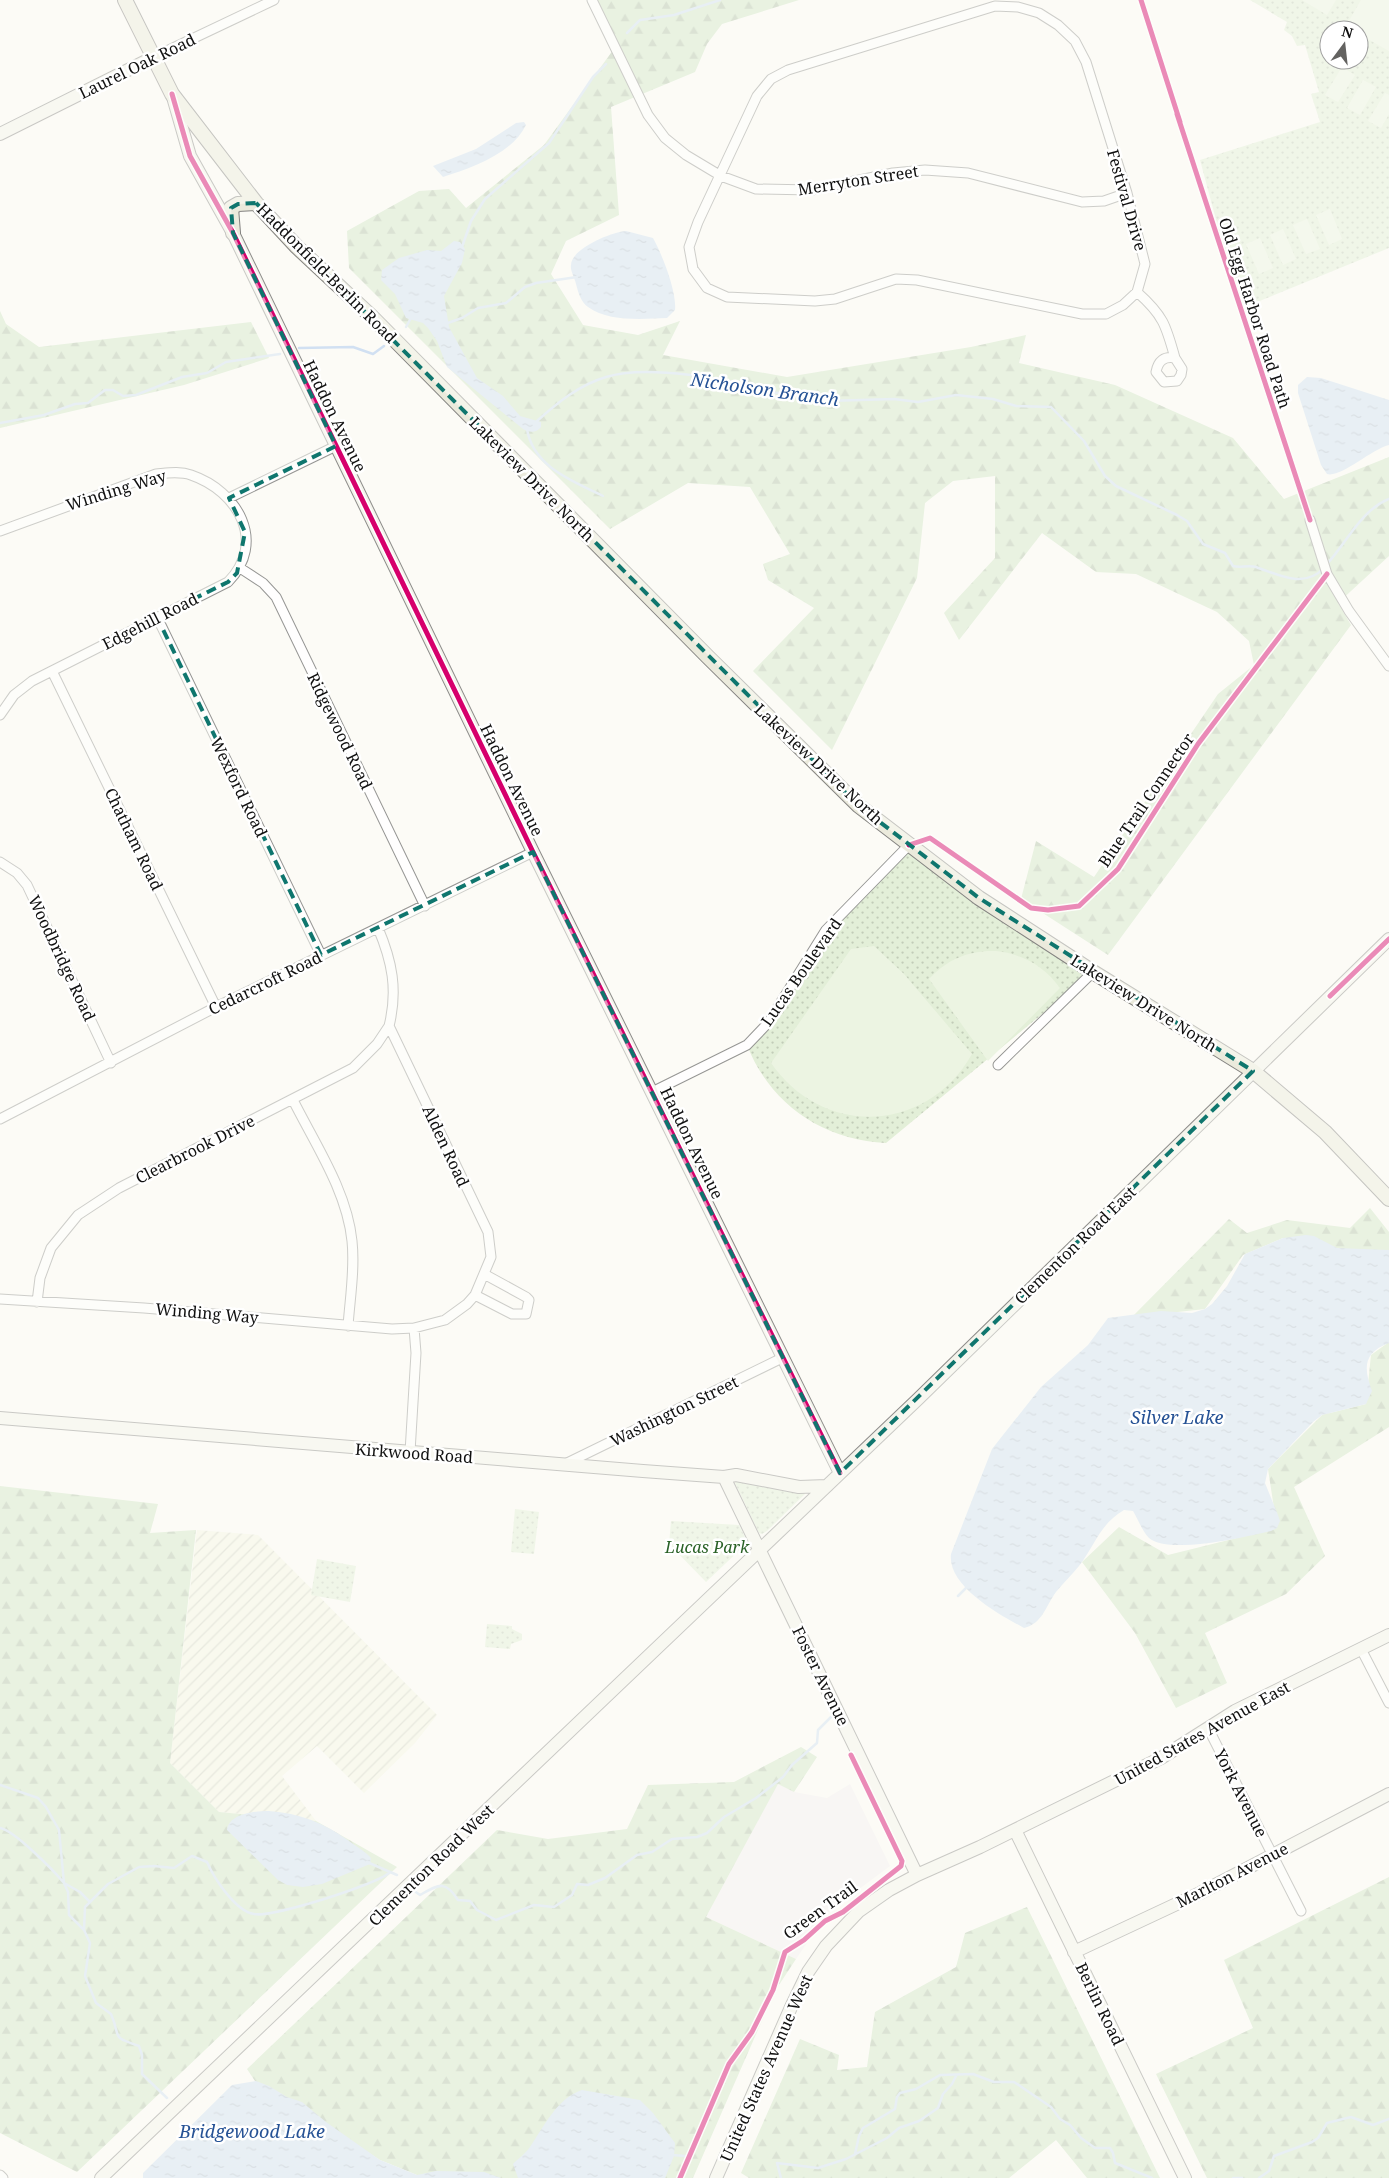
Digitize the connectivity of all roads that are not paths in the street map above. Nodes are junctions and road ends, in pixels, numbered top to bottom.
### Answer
1 (125, 0) edge
2 (274, 0) edge
3 (592, 0) edge
4 (154, 57) junction
5 (172, 94) junction
6 (0, 134) edge
7 (721, 176) junction
8 (1127, 193) junction
9 (256, 203) junction
10 (232, 234) junction
11 (1137, 292) junction
12 (1174, 358) dead end
13 (442, 387) joint
14 (336, 446) junction
15 (230, 498) junction
16 (1310, 520) dead end
17 (0, 531) edge
18 (240, 568) junction
19 (157, 618) junction
20 (1389, 666) edge
21 (52, 671) junction
22 (0, 715) edge
23 (909, 845) junction
24 (533, 852) junction
25 (0, 862) edge
26 (425, 906) junction
27 (378, 928) junction
28 (1389, 939) edge
29 (321, 956) junction
30 (1093, 972) junction
31 (216, 1007) junction
32 (389, 1026) junction
33 (111, 1063) junction
34 (998, 1065) dead end
35 (1253, 1071) junction
36 (652, 1092) junction
37 (292, 1100) junction
38 (0, 1119) edge
39 (1389, 1199) edge
40 (484, 1274) junction
41 (475, 1295) junction
42 (0, 1300) edge
43 (37, 1302) junction
44 (348, 1326) junction
45 (414, 1328) junction
46 (782, 1358) junction
47 (0, 1418) edge
48 (410, 1452) junction
49 (565, 1464) junction
50 (840, 1474) junction
51 (724, 1477) junction
52 (827, 1486) junction
53 (759, 1550) junction
54 (1389, 1635) edge
55 (1361, 1649) junction
56 (1389, 1703) edge
57 (1208, 1728) junction
58 (1389, 1794) edge
59 (1015, 1830) junction
60 (1272, 1856) junction
61 (917, 1875) junction
62 (1301, 1911) dead end
63 (1074, 1952) junction
64 (0, 2174) edge
65 (3, 2178) edge
66 (101, 2178) edge
67 (716, 2178) edge
68 (1185, 2178) edge

1 - 4 main road, Haddonfield-Berlin Road
2 - 4 street, Laurel Oak Road
3 - 7 street, Merryton Street
4 - 5 main road, Haddonfield-Berlin Road
4 - 6 street, Laurel Oak Road
5 - 9 main road, Haddonfield-Berlin Road
5 - 10 street, Haddon Avenue
7 - 8 street, Merryton Street
7 - 8 street, Festival Drive
7 - 11 street, Festival Drive
8 - 11 street, Festival Drive
9 - 10 main road
9 - 13 main road, Haddonfield-Berlin Road
10 - 14 street, Haddon Avenue
11 - 12 street
13 - 23 main road, Lakeview Drive North
14 - 15 street
14 - 24 street, Haddon Avenue
15 - 17 street, Winding Way
15 - 18 street
16 - 20 street
18 - 19 street, Edgehill Road
18 - 26 street, Ridgewood Road
19 - 21 street, Edgehill Road
19 - 29 street, Wexford Road
21 - 22 street, Edgehill Road
21 - 31 street, Chatham Road
23 - 30 main road, Lakeview Drive North
23 - 36 street, Lucas Boulevard
24 - 26 street, Cedarcroft Road
24 - 36 street, Haddon Avenue
25 - 33 street, Woodbridge Road
26 - 27 street, Cedarcroft Road
27 - 29 street, Cedarcroft Road
27 - 32 street
28 - 35 street, Clementon Road East
29 - 31 street, Cedarcroft Road
30 - 34 street
30 - 35 main road, Lakeview Drive North
31 - 33 street, Cedarcroft Road
32 - 37 street, Clearbrook Drive
32 - 40 street, Alden Road
33 - 38 street, Cedarcroft Road
35 - 39 main road, Lakeview Drive North
35 - 50 street, Clementon Road East
36 - 46 street, Haddon Avenue
37 - 43 street, Clearbrook Drive
37 - 44 street
40 - 41 street, Alden Road
40 - 41 street
41 - 45 street, Alden Road
42 - 43 street, Winding Way
43 - 44 street, Winding Way
44 - 45 street, Winding Way
45 - 48 street
46 - 49 street, Washington Street
46 - 50 street, Haddon Avenue
47 - 48 street, Kirkwood Road
48 - 49 street, Kirkwood Road
49 - 51 street, Kirkwood Road
50 - 52 street, Clementon Road East
51 - 52 street, Kirkwood Road
51 - 53 street, Foster Avenue
52 - 53 street, Clementon Road East
53 - 61 street, Foster Avenue
53 - 66 street, Clementon Road West
54 - 55 street, United States Avenue East
55 - 56 street
55 - 57 street, United States Avenue East
57 - 59 street, United States Avenue East
57 - 60 street, York Avenue
58 - 60 street, Marlton Avenue
59 - 61 street, United States Avenue West
59 - 63 street, Berlin Road
60 - 62 street, York Avenue
60 - 63 street, Marlton Avenue
61 - 67 street, United States Avenue West
63 - 68 street, Berlin Road
64 - 65 street

